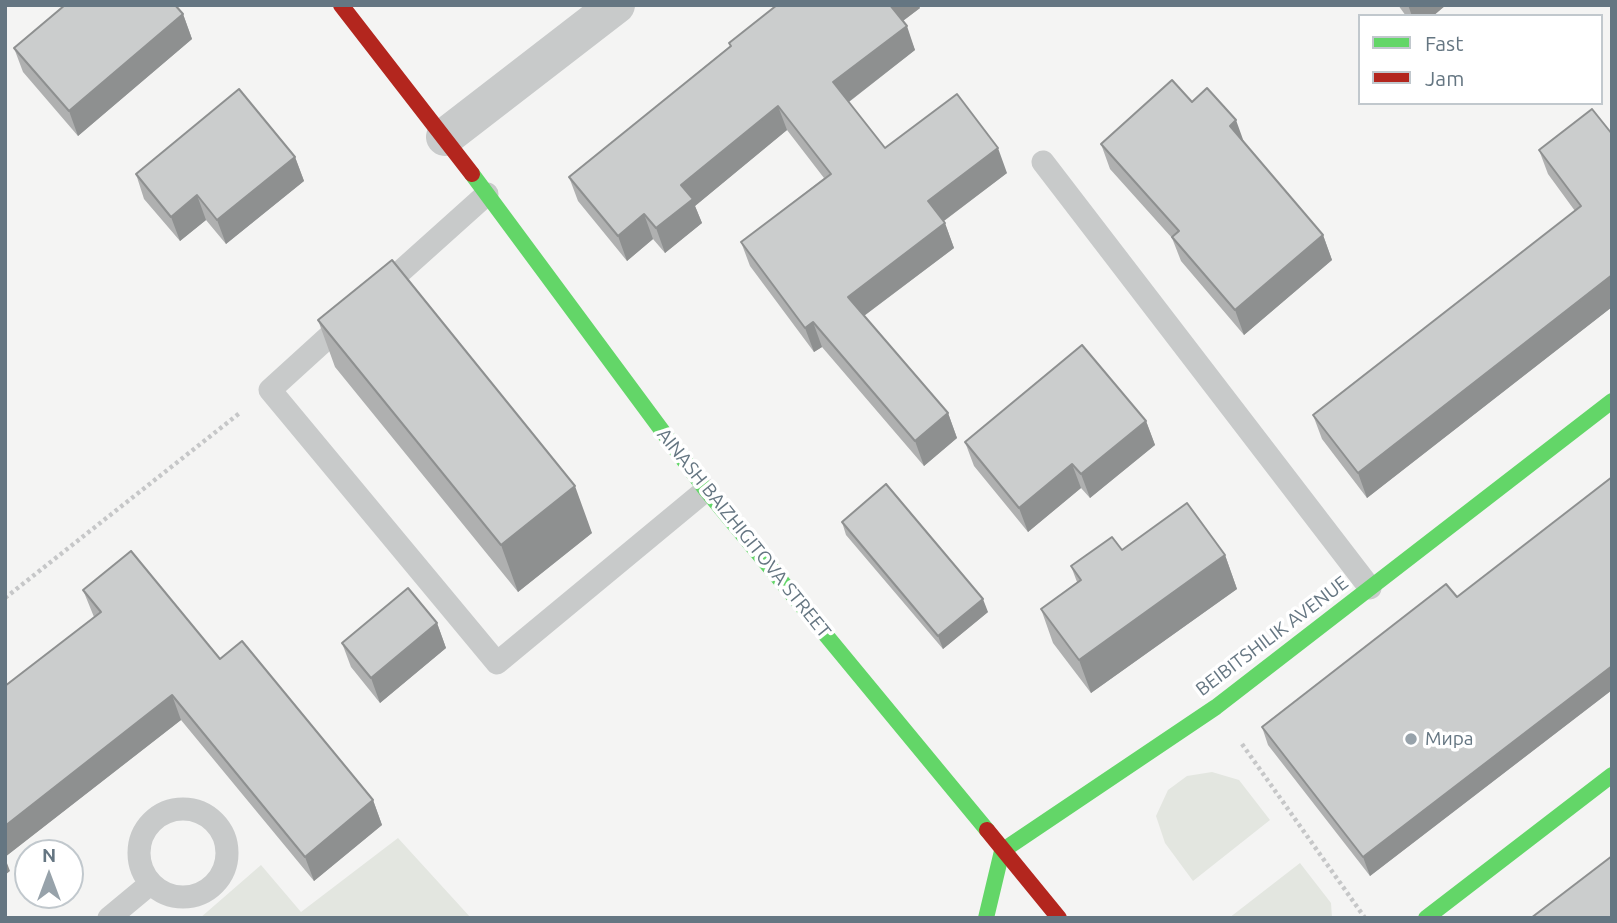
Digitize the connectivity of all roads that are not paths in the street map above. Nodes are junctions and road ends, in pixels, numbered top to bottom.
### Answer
1 (341, 5) edge
2 (616, 5) edge
3 (445, 136) junction
4 (1043, 162) dead end
5 (487, 194) junction
6 (1612, 401) edge
7 (706, 490) junction
8 (1370, 588) junction
9 (1612, 775) edge
10 (1002, 851) junction
11 (150, 884) dead end
12 (110, 918) edge
13 (986, 918) edge
14 (1059, 918) edge
15 (1426, 918) edge

1 - 3 street, AINASH BAIZHIGITOVA STREET
2 - 3 street
3 - 5 street, AINASH BAIZHIGITOVA STREET
4 - 8 lane
5 - 7 street, AINASH BAIZHIGITOVA STREET
5 - 7 lane
6 - 8 street, BEIBITSHILIK AVENUE
7 - 10 street, AINASH BAIZHIGITOVA STREET
8 - 10 street, BEIBITSHILIK AVENUE
9 - 15 street
10 - 13 street
10 - 14 street, AINASH BAIZHIGITOVA STREET
11 - 12 lane

